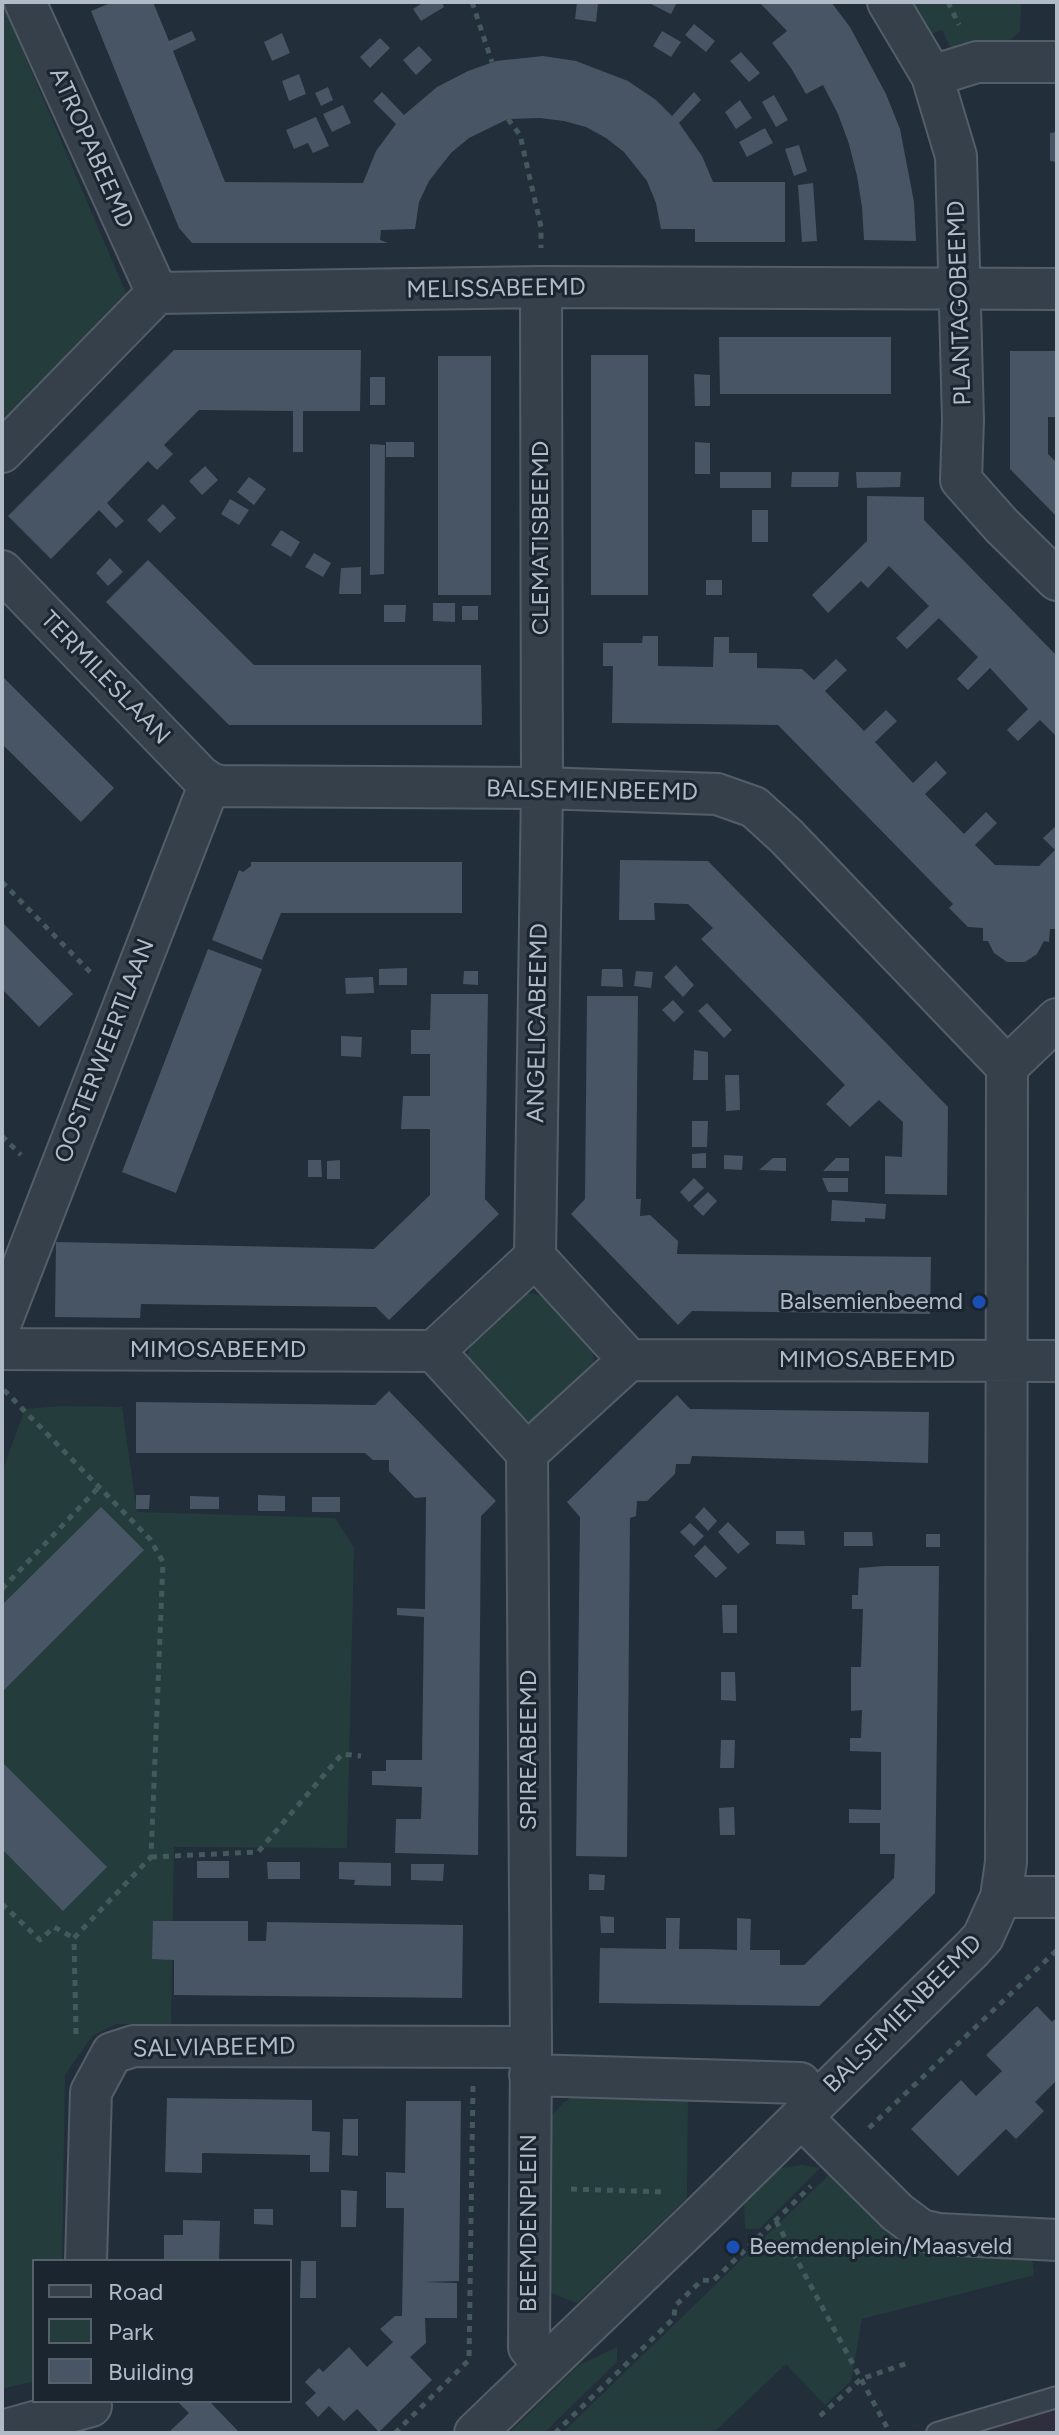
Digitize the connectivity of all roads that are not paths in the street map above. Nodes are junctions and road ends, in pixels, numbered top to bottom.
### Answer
1 (25, 2) edge
2 (888, 2) edge
3 (1057, 62) edge
4 (932, 76) junction
5 (541, 287) junction
6 (959, 289) junction
7 (1057, 289) edge
8 (157, 293) junction
9 (2, 452) edge
10 (2, 571) edge
11 (1057, 580) edge
12 (210, 783) junction
13 (542, 788) junction
14 (1057, 1019) edge
15 (1007, 1067) junction
16 (535, 1257) junction
17 (2, 1320) edge
18 (2, 1349) edge
19 (434, 1351) junction
20 (629, 1360) junction
21 (1008, 1361) junction
22 (1057, 1361) edge
23 (527, 1453) junction
24 (1001, 1897) junction
25 (1057, 1897) edge
26 (530, 2061) junction
27 (809, 2110) junction
28 (1057, 2240) edge
29 (86, 2259) edge
30 (545, 2366) junction
31 (1057, 2397) edge
32 (95, 2413) edge
33 (2, 2431) edge
34 (475, 2433) edge
35 (937, 2433) edge

1 - 8 street, ATROPABEEMD
2 - 4 street, PLANTAGOBEEMD
3 - 4 street
4 - 6 street, PLANTAGOBEEMD
5 - 6 street, MELISSABEEMD
5 - 8 street, MELISSABEEMD
5 - 13 street, CLEMATISBEEMD
6 - 7 street, MELISSABEEMD
6 - 11 street, PLANTAGOBEEMD
8 - 9 street
10 - 12 street, TERMILESLAAN
12 - 13 street, BALSEMIENBEEMD
12 - 17 street, OOSTERWEERTLAAN
13 - 15 street, BALSEMIENBEEMD
13 - 16 street, ANGELICABEEMD
14 - 15 street
15 - 21 street, BALSEMIENBEEMD
16 - 19 street
16 - 20 street
18 - 19 street, MIMOSABEEMD
19 - 23 street
20 - 21 street, MIMOSABEEMD
20 - 23 street
21 - 22 street, MIMOSABEEMD
21 - 24 street, BALSEMIENBEEMD
23 - 26 street, SPIREABEEMD
24 - 25 street
24 - 27 street, BALSEMIENBEEMD
26 - 27 street
26 - 29 street, SALVIABEEMD
26 - 30 street, BEEMDENPLEIN
27 - 28 street
27 - 30 street, BALSEMIENBEEMD
30 - 34 street, BALSEMIENBEEMD
31 - 35 lane
32 - 33 street

